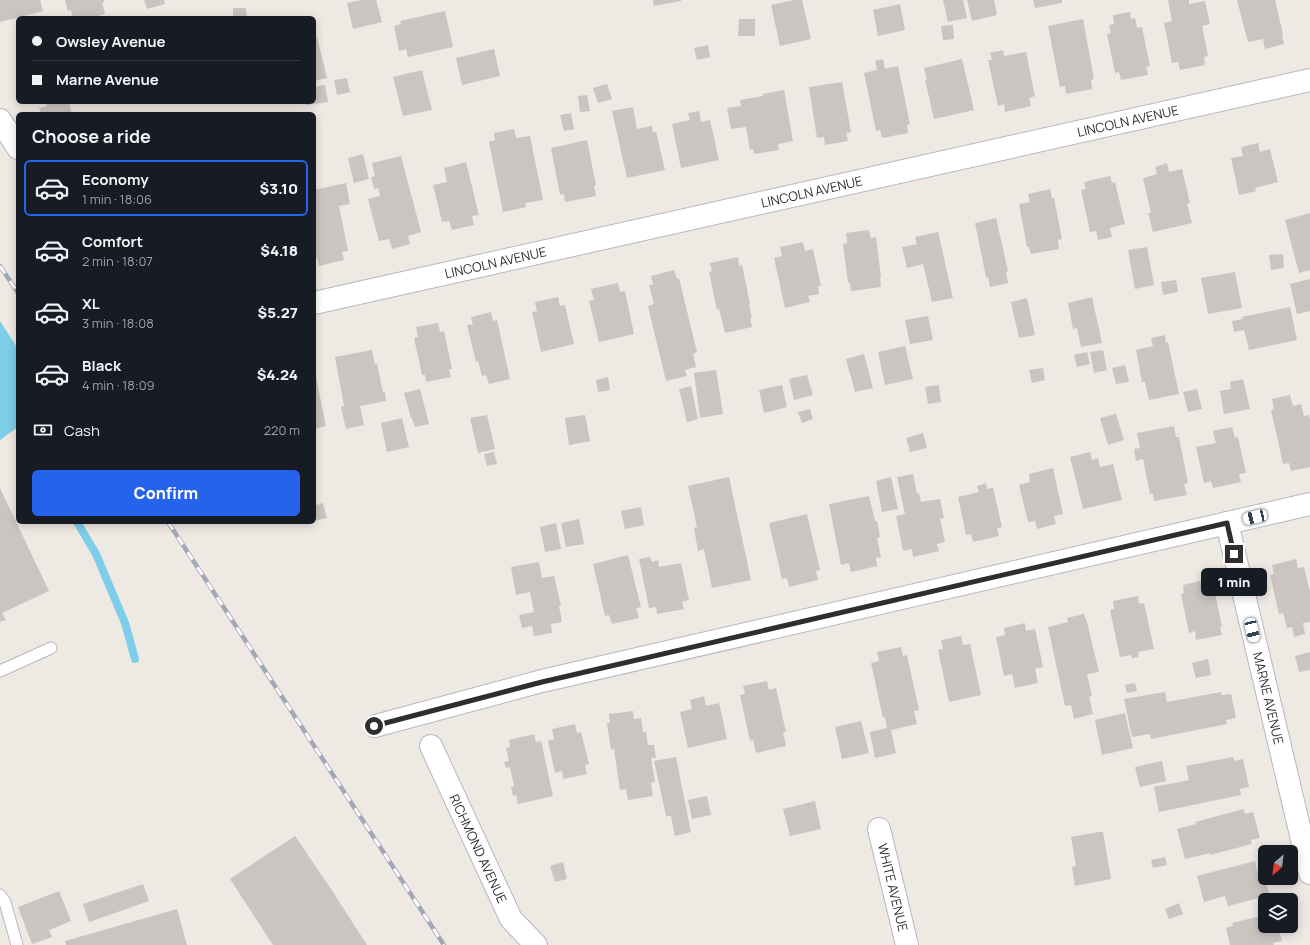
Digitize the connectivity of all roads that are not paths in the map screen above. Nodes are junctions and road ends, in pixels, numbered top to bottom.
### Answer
1 (1310, 80) edge
2 (0, 120) edge
3 (16, 145) edge
4 (316, 303) edge
5 (1310, 504) edge
6 (1227, 523) junction
7 (50, 648) dead end
8 (0, 671) edge
9 (374, 726) dead end
10 (431, 746) dead end
11 (879, 829) dead end
12 (1310, 873) edge
13 (0, 895) edge
14 (903, 944) edge
15 (17, 945) edge
16 (536, 945) edge

1 - 4 street, LINCOLN AVENUE
2 - 3 street
5 - 6 street
6 - 9 street
6 - 12 street, MARNE AVENUE
7 - 8 lane
10 - 16 street, RICHMOND AVENUE
11 - 14 street, WHITE AVENUE
13 - 15 lane

